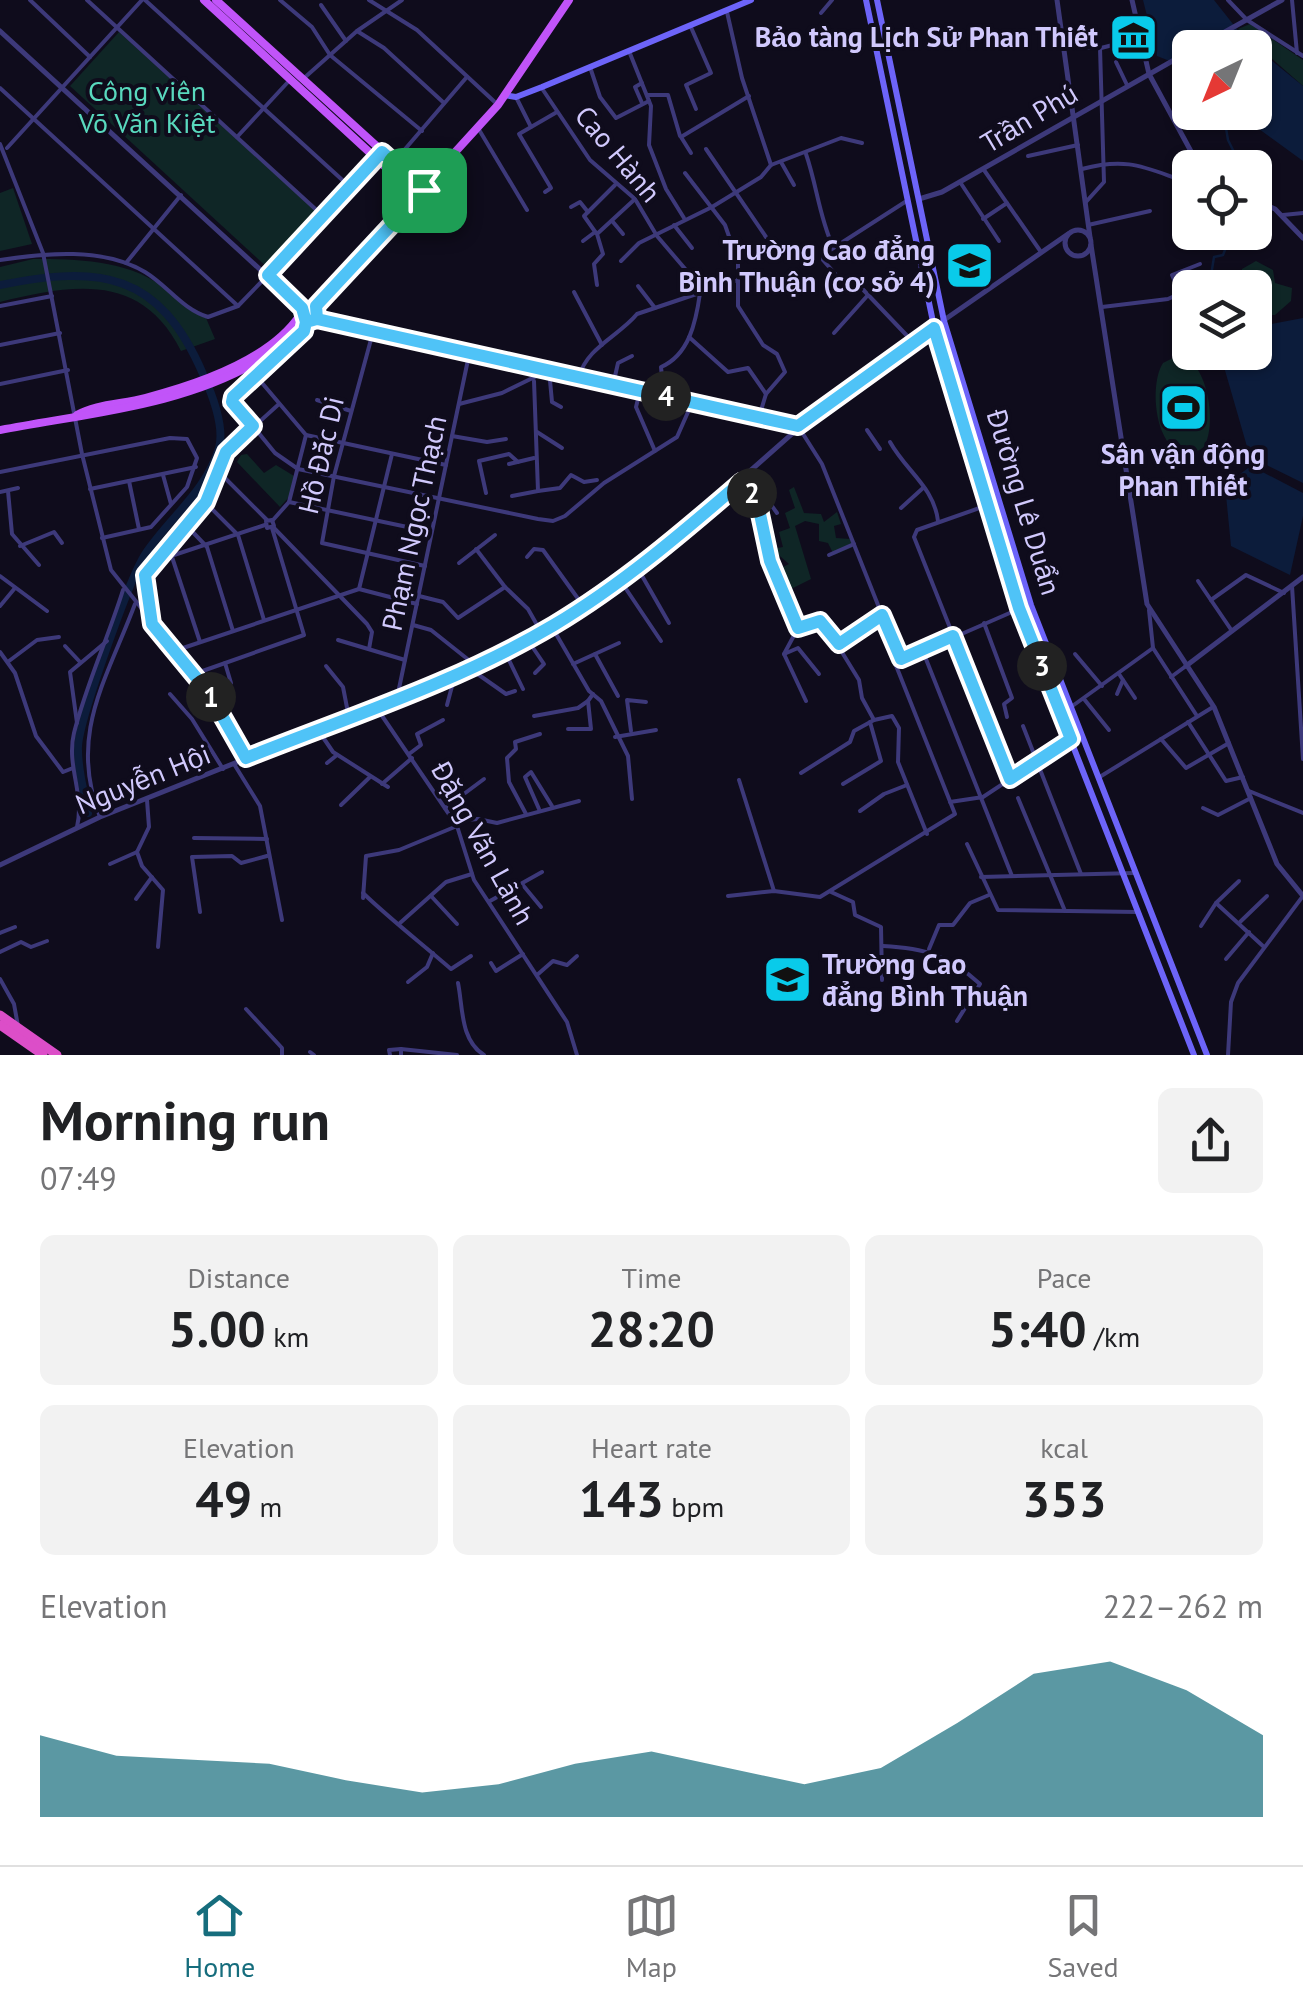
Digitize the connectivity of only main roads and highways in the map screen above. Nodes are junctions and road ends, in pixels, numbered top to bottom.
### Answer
1 (204, 0) edge
2 (216, 0) edge
3 (752, 0) edge
4 (866, 0) edge
5 (878, 0) edge
6 (567, 3) edge
7 (296, 77) junction
8 (504, 96) junction
9 (422, 193) junction
10 (916, 200) junction
11 (905, 202) junction
12 (316, 306) junction
13 (303, 315) junction
14 (0, 430) edge
15 (987, 457) junction
16 (974, 462) junction
17 (1031, 605) junction
18 (1019, 608) junction
19 (0, 1015) edge
20 (0, 1025) edge
21 (43, 1055) edge
22 (57, 1055) edge
23 (1194, 1055) edge
24 (1206, 1055) edge

1 - 7 main road
2 - 7 main road
3 - 8 main road
4 - 11 main road, Đường Lê Duẩn
5 - 10 main road, Đường Lê Duẩn
6 - 8 main road
7 - 9 main road
8 - 9 main road
9 - 12 main road
10 - 11 main road
10 - 15 main road, Đường Lê Duẩn
11 - 16 main road, Đường Lê Duẩn
12 - 13 main road
12 - 13 main road
13 - 14 main road
15 - 16 main road
15 - 17 main road, Đường Lê Duẩn
16 - 18 main road, Đường Lê Duẩn
17 - 18 main road
17 - 24 main road, Đường Lê Duẩn
18 - 23 main road, Đường Lê Duẩn
19 - 22 highway
20 - 21 highway

